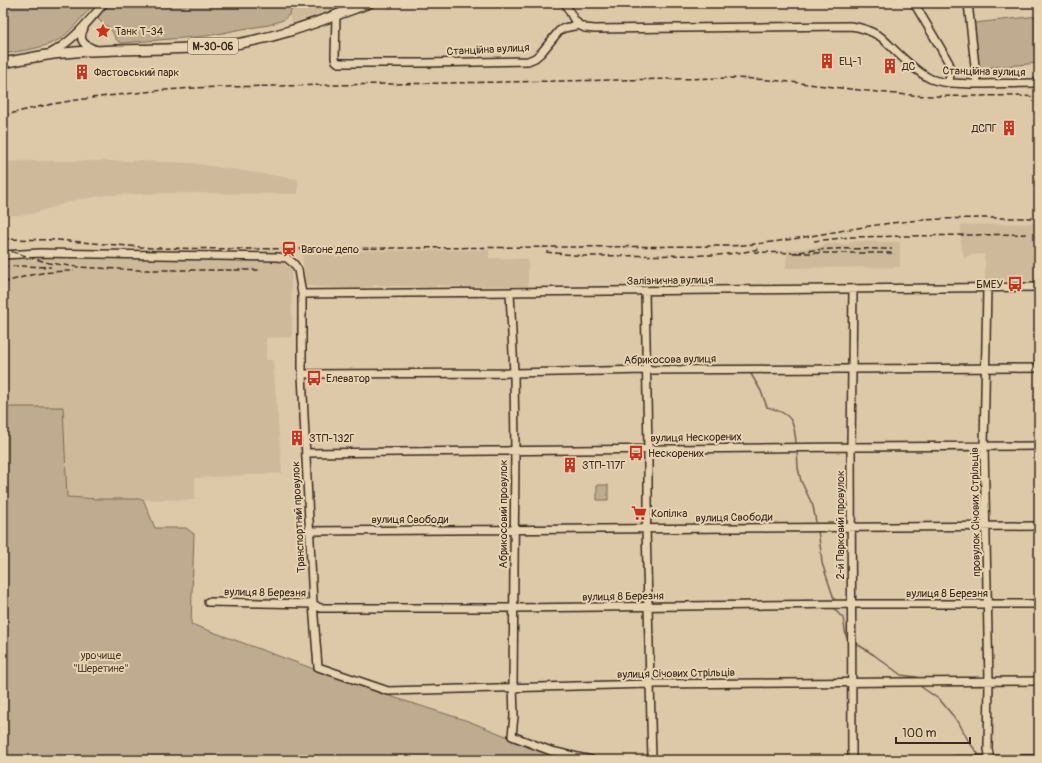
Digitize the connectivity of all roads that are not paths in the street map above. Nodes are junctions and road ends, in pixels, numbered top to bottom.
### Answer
1 (104, 3) edge
2 (369, 3) edge
3 (565, 3) edge
4 (914, 3) edge
5 (968, 3) edge
6 (336, 15) junction
7 (85, 25) junction
8 (579, 25) junction
9 (99, 51) junction
10 (50, 54) junction
11 (3, 63) edge
12 (1039, 82) edge
13 (949, 83) junction
14 (977, 84) junction
15 (3, 255) edge
16 (1039, 287) edge
17 (987, 288) junction
18 (853, 289) junction
19 (646, 292) junction
20 (510, 293) junction
21 (302, 294) junction
22 (985, 368) junction
23 (1039, 368) edge
24 (852, 369) junction
25 (646, 370) junction
26 (514, 373) junction
27 (302, 374) junction
28 (1039, 446) edge
29 (851, 447) junction
30 (984, 447) junction
31 (648, 449) junction
32 (515, 450) junction
33 (306, 453) junction
34 (985, 526) junction
35 (1039, 526) edge
36 (851, 527) junction
37 (646, 528) junction
38 (514, 530) junction
39 (310, 531) junction
40 (208, 602) dead end
41 (313, 604) junction
42 (852, 604) junction
43 (987, 604) junction
44 (1039, 604) edge
45 (648, 606) junction
46 (514, 608) junction
47 (318, 667) joint
48 (988, 681) junction
49 (1039, 681) edge
50 (852, 682) junction
51 (650, 684) junction
52 (513, 687) junction
53 (1039, 759) edge
54 (590, 760) edge
55 (652, 760) edge
56 (852, 760) edge
57 (954, 760) edge
58 (990, 760) edge

1 - 7 street
2 - 6 main road, М-30-06
3 - 8 street
4 - 13 street
5 - 14 street
6 - 8 street, Станційна вулиця
6 - 9 main road, М-30-06
7 - 9 street
7 - 10 street
8 - 13 street, Станційна вулиця
9 - 10 main road, М-30-06
10 - 11 main road, М-30-06
12 - 14 street, Станційна вулиця
13 - 14 street, Станційна вулиця
15 - 21 street, Транспортний провулок
16 - 17 street, Залізнична вулиця
17 - 18 street, Залізнична вулиця
17 - 22 street, провулок Січових Стрільців
18 - 19 street, Залізнична вулиця
18 - 24 street, 2-й Парковий провулок
19 - 20 street, Залізнична вулиця
19 - 25 street
20 - 21 street, Залізнична вулиця
20 - 26 street, Абрикосовий провулок
21 - 27 street, Транспортний провулок
22 - 23 street, Абрикосова вулиця
22 - 24 street, Абрикосова вулиця
22 - 30 street, провулок Січових Стрільців
24 - 25 street, Абрикосова вулиця
24 - 29 street, 2-й Парковий провулок
25 - 26 street, Абрикосова вулиця
25 - 31 street
26 - 27 street, Абрикосова вулиця
26 - 32 street, Абрикосовий провулок
27 - 33 street, Транспортний провулок
28 - 30 street, вулиця Нескорених
29 - 30 street, вулиця Нескорених
29 - 31 street, вулиця Нескорених
29 - 36 street, 2-й Парковий провулок
30 - 34 street, провулок Січових Стрільців
31 - 32 street, вулиця Нескорених
31 - 37 street
32 - 33 street, вулиця Нескорених
32 - 38 street, Абрикосовий провулок
33 - 39 street, Транспортний провулок
34 - 35 street, вулиця Свободи
34 - 36 street, вулиця Свободи
34 - 43 street, провулок Січових Стрільців
36 - 37 street, вулиця Свободи
36 - 42 street, 2-й Парковий провулок
37 - 38 street, вулиця Свободи
37 - 45 street
38 - 39 street, вулиця Свободи
38 - 46 street, Абрикосовий провулок
39 - 41 street, Транспортний провулок
40 - 41 street, вулиця 8 Березня
41 - 46 street, вулиця 8 Березня
41 - 47 street, Транспортний провулок
42 - 43 street, вулиця 8 Березня
42 - 45 street, вулиця 8 Березня
42 - 50 street, 2-й Парковий провулок
43 - 44 street, вулиця 8 Березня
43 - 48 street, провулок Січових Стрільців
45 - 46 street, вулиця 8 Березня
45 - 51 street
46 - 52 street, Абрикосовий провулок
47 - 52 street, вулиця Січових Стрільців
48 - 49 street, вулиця Січових Стрільців
48 - 50 street, вулиця Січових Стрільців
48 - 58 street, провулок Січових Стрільців
50 - 51 street, вулиця Січових Стрільців
50 - 56 street, 2-й Парковий провулок
51 - 52 street, вулиця Січових Стрільців
51 - 55 street
52 - 54 street, Абрикосовий провулок
53 - 58 street
57 - 58 street

